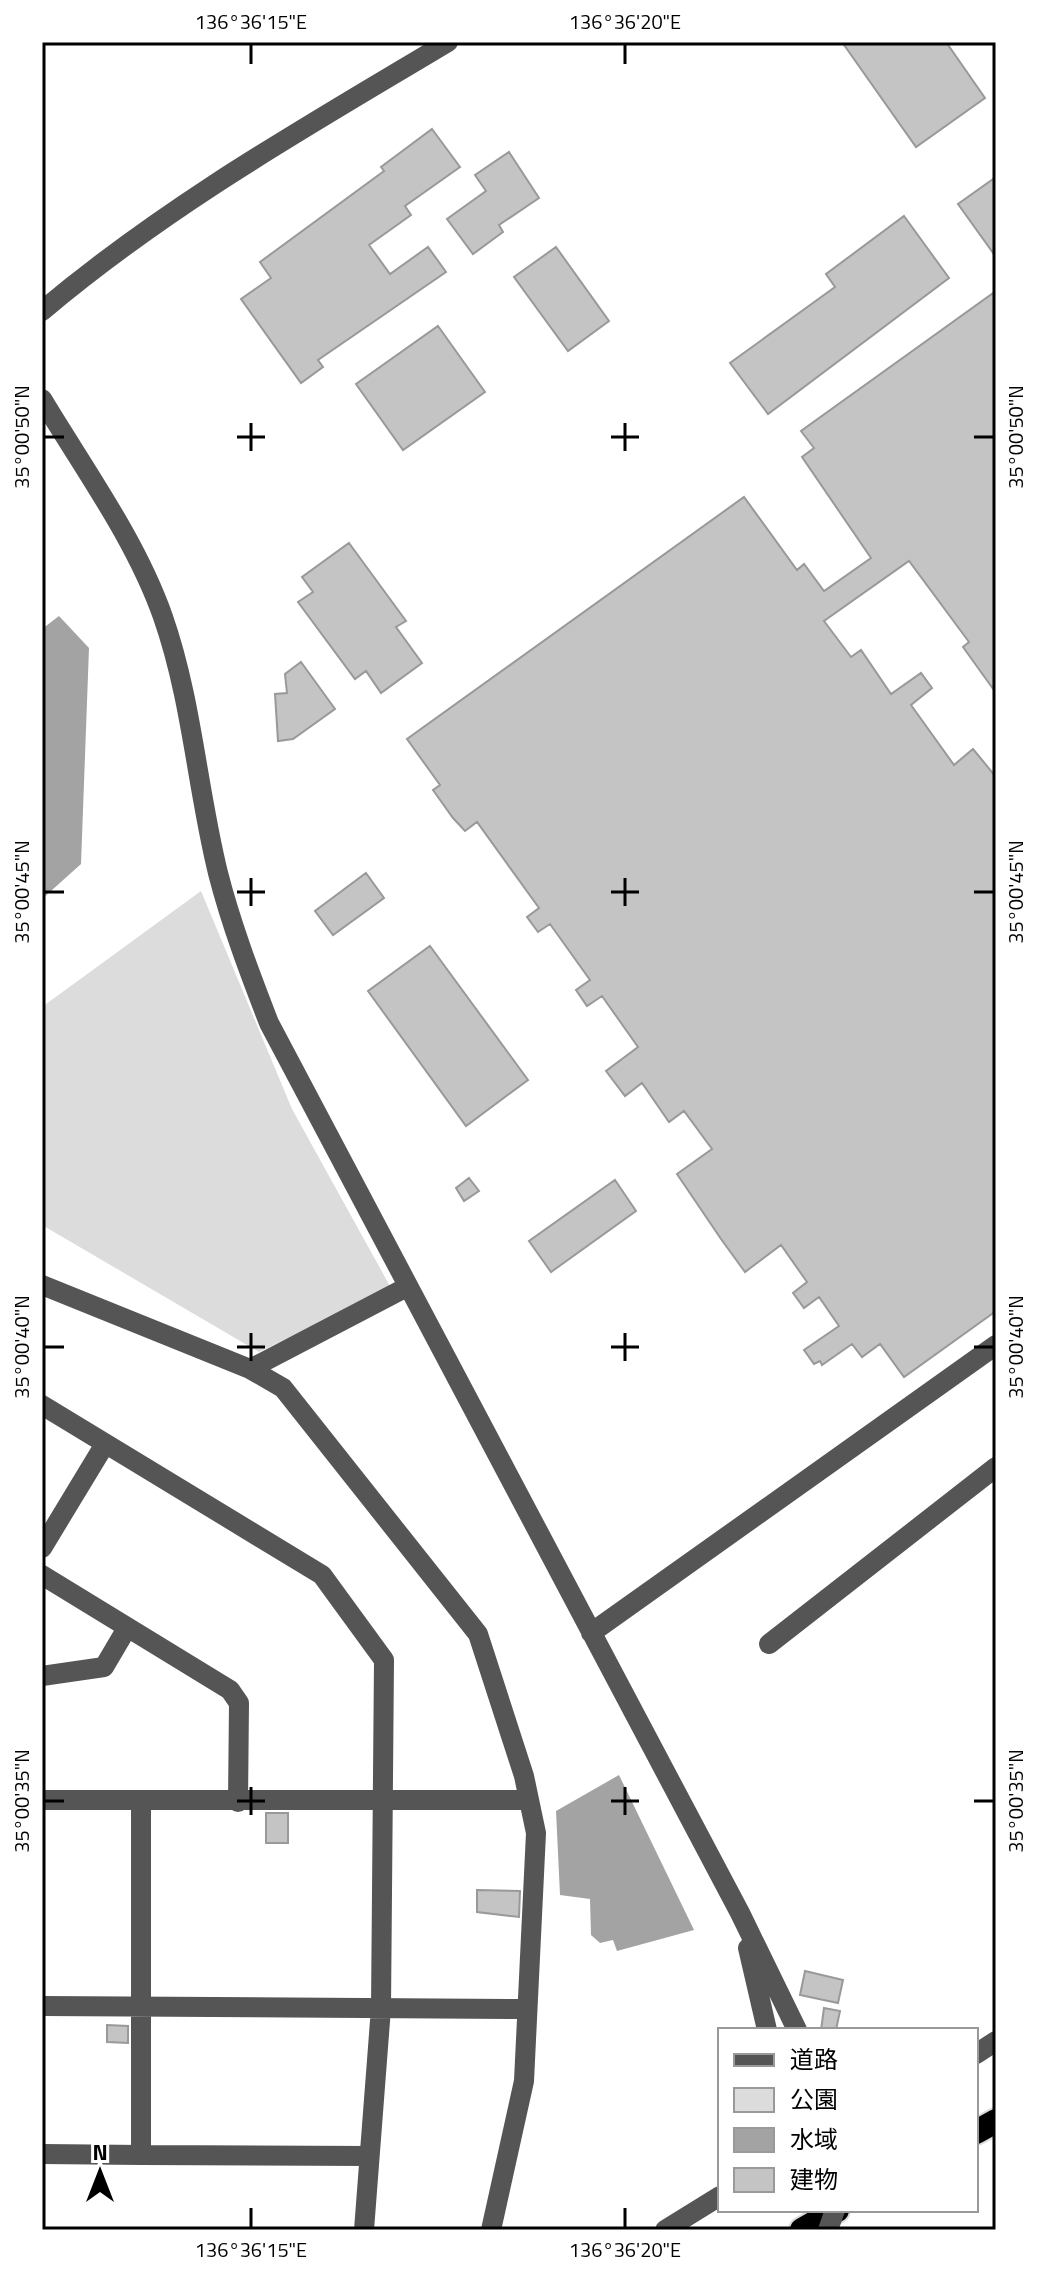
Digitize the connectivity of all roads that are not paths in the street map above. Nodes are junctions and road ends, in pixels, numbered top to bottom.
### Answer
1 (448, 42) edge
2 (42, 311) edge
3 (42, 399) edge
4 (42, 1285) edge
5 (407, 1287) junction
6 (996, 1345) edge
7 (250, 1369) junction
8 (42, 1405) edge
9 (105, 1444) junction
10 (996, 1467) edge
11 (42, 1548) edge
12 (42, 1575) edge
13 (127, 1628) junction
14 (591, 1633) junction
15 (769, 1644) dead end
16 (42, 1676) edge
17 (42, 1800) edge
18 (529, 1800) junction
19 (141, 1801) junction
20 (238, 1802) junction
21 (384, 1802) junction
22 (740, 1913) junction
23 (42, 2006) edge
24 (141, 2007) junction
25 (381, 2008) junction
26 (527, 2009) junction
27 (767, 2028) edge
28 (796, 2028) edge
29 (996, 2041) edge
30 (978, 2053) edge
31 (996, 2121) edge
32 (978, 2131) edge
33 (42, 2154) edge
34 (141, 2155) junction
35 (369, 2156) junction
36 (718, 2197) edge
37 (833, 2212) edge
38 (364, 2230) edge
39 (491, 2230) edge
40 (665, 2230) edge
41 (802, 2230) edge

1 - 2 street
3 - 5 street
4 - 7 street
5 - 7 street
5 - 14 street
6 - 14 street
7 - 18 street
8 - 9 street
9 - 11 street
9 - 21 street
10 - 15 street
12 - 13 street
13 - 16 street
13 - 20 street
14 - 22 street
17 - 19 street
18 - 21 street
18 - 26 street
19 - 20 street
19 - 24 street
20 - 21 street
21 - 25 street
22 - 27 street
22 - 28 street
23 - 24 street
24 - 25 street
24 - 34 street
25 - 26 street
25 - 35 street
26 - 39 street
29 - 30 street
31 - 32 highway
33 - 34 street
34 - 35 street
35 - 38 street
36 - 40 street
37 - 41 highway

